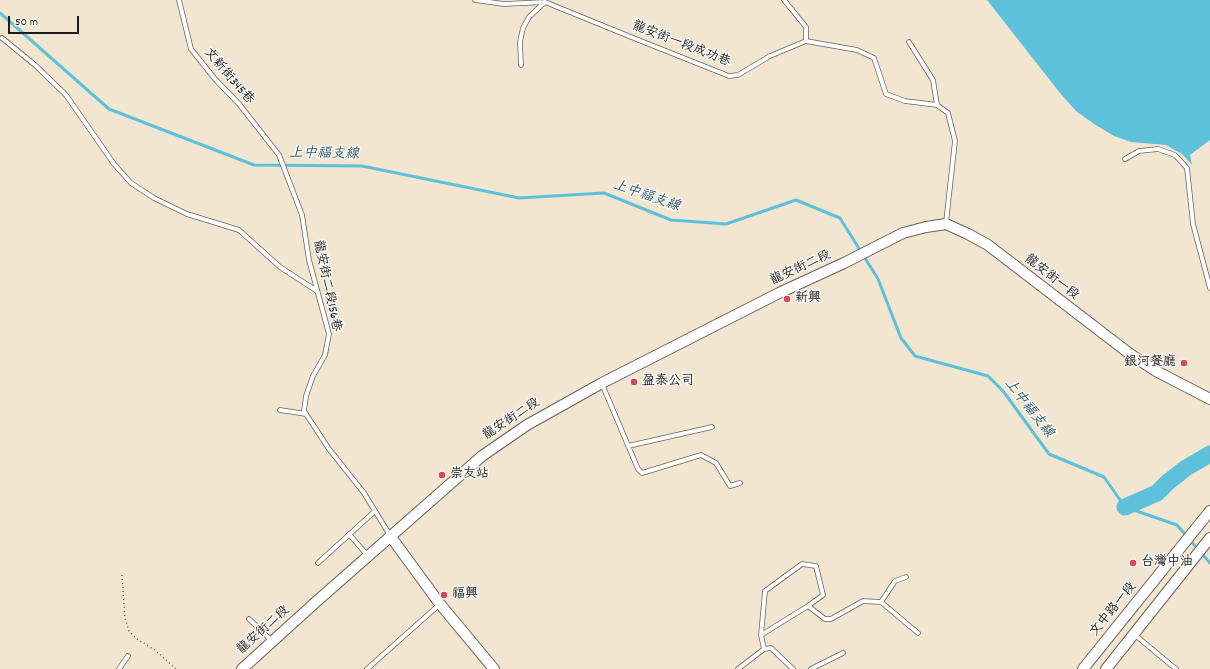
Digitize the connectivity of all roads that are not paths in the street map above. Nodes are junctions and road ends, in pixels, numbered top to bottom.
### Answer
1 (179, 0) edge
2 (476, 0) edge
3 (784, 0) edge
4 (546, 2) junction
5 (2, 38) dead end
6 (806, 41) junction
7 (909, 42) dead end
8 (521, 65) dead end
9 (937, 105) junction
10 (1125, 159) dead end
11 (288, 178) joint
12 (946, 224) junction
13 (1210, 288) edge
14 (317, 291) junction
15 (602, 383) junction
16 (1210, 399) edge
17 (280, 410) dead end
18 (306, 414) junction
19 (712, 427) dead end
20 (628, 446) junction
21 (740, 483) dead end
22 (375, 511) junction
23 (1210, 511) edge
24 (349, 534) junction
25 (391, 537) junction
26 (1210, 538) edge
27 (369, 556) junction
28 (318, 563) dead end
29 (906, 577) dead end
30 (881, 602) junction
31 (440, 604) junction
32 (808, 606) junction
33 (250, 619) dead end
34 (918, 633) dead end
35 (1134, 634) junction
36 (761, 635) junction
37 (272, 642) junction
38 (764, 650) junction
39 (843, 653) dead end
40 (128, 656) dead end
41 (119, 669) edge
42 (242, 669) edge
43 (367, 669) edge
44 (494, 669) edge
45 (738, 669) edge
46 (793, 669) edge
47 (811, 669) edge
48 (1083, 669) edge
49 (1106, 669) edge
50 (1176, 669) edge

1 - 11 lane, 文新街345巷
2 - 4 lane, 龍安街一段成功巷
3 - 6 lane
4 - 6 lane, 龍安街一段成功巷
4 - 8 lane
5 - 14 lane
6 - 9 lane
7 - 9 lane
9 - 12 lane
10 - 13 lane
11 - 14 lane, 龍安街二段156巷
12 - 15 street, 龍安街二段
12 - 16 street, 龍安街一段
14 - 18 lane, 龍安街二段156巷
15 - 20 lane
15 - 25 street, 龍安街二段
17 - 18 lane
18 - 22 lane
19 - 20 lane
20 - 21 lane
22 - 24 lane
22 - 25 lane
23 - 48 street, 文中路一段
24 - 27 lane
24 - 28 lane
25 - 27 street, 龍安街二段
25 - 31 street
26 - 35 street
27 - 37 street, 龍安街二段
29 - 30 lane
30 - 32 lane
30 - 34 lane
31 - 43 lane
31 - 44 street
32 - 36 lane
32 - 36 lane
33 - 37 lane
35 - 49 street
35 - 50 lane
36 - 38 lane
37 - 42 street, 龍安街二段
38 - 45 lane
38 - 46 lane
39 - 47 lane
40 - 41 lane

